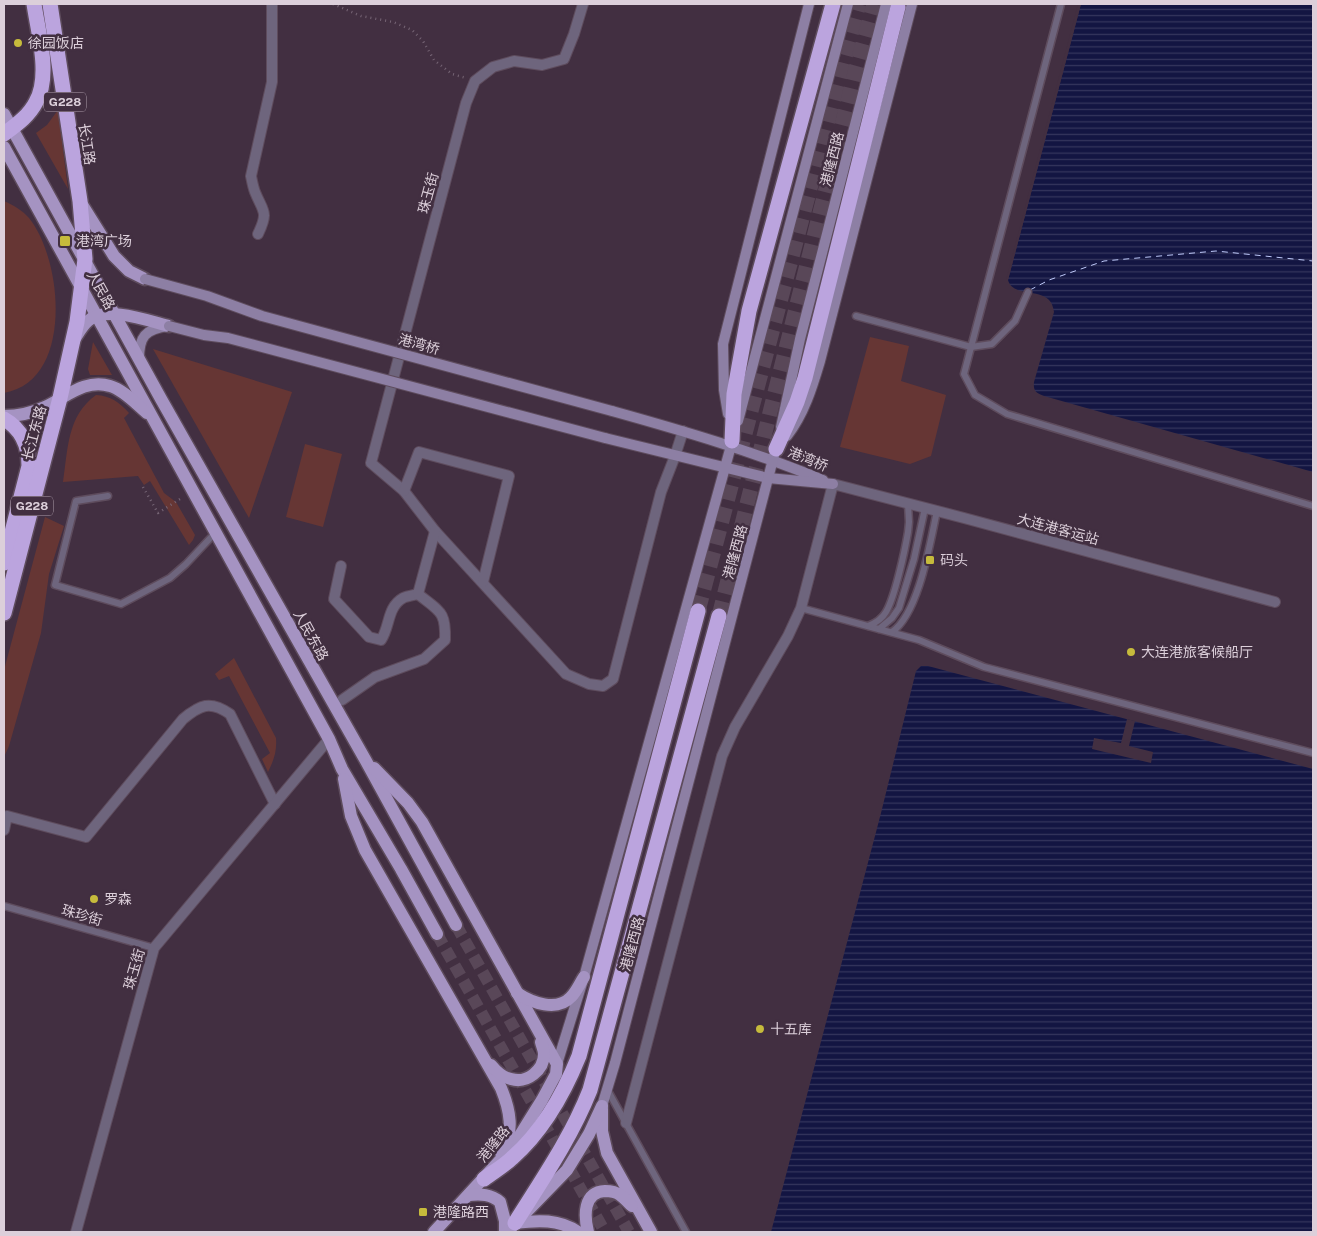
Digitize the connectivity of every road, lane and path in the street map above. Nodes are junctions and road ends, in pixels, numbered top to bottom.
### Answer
1 (34, 4) edge
2 (50, 4) edge
3 (272, 4) edge
4 (333, 4) edge
5 (583, 4) edge
6 (809, 4) edge
7 (833, 4) edge
8 (848, 4) edge
9 (1061, 4) edge
10 (899, 5) edge
11 (476, 81) junction
12 (4, 114) edge
13 (8, 131) edge
14 (4, 147) edge
15 (80, 201) junction
16 (258, 234) dead end
17 (85, 259) junction
18 (146, 280) joint
19 (82, 288) junction
20 (1028, 292) dead end
21 (114, 314) junction
22 (97, 315) junction
23 (856, 316) dead end
24 (169, 326) junction
25 (72, 342) junction
26 (971, 347) junction
27 (139, 360) junction
28 (60, 398) junction
29 (4, 418) edge
30 (156, 422) junction
31 (683, 431) junction
32 (731, 444) junction
33 (775, 454) junction
34 (675, 456) junction
35 (725, 467) junction
36 (768, 478) junction
37 (833, 484) junction
38 (143, 487) dead end
39 (404, 491) junction
40 (108, 496) dead end
41 (180, 499) dead end
42 (908, 504) junction
43 (1313, 506) edge
44 (925, 508) junction
45 (937, 511) junction
46 (435, 531) junction
47 (216, 532) junction
48 (4, 563) edge
49 (340, 566) dead end
50 (483, 582) junction
51 (418, 594) junction
52 (1275, 602) dead end
53 (801, 608) junction
54 (698, 611) tunnel mouth
55 (4, 613) edge
56 (719, 616) tunnel mouth
57 (868, 626) junction
58 (879, 629) junction
59 (892, 632) junction
60 (342, 700) dead end
61 (328, 739) junction
62 (1313, 753) edge
63 (366, 761) junction
64 (342, 769) junction
65 (275, 804) junction
66 (4, 830) edge
67 (4, 906) edge
68 (456, 925) tunnel mouth
69 (437, 934) tunnel mouth
70 (154, 948) junction
71 (584, 977) junction
72 (516, 992) junction
73 (540, 1034) junction
74 (482, 1055) junction
75 (557, 1064) junction
76 (615, 1064) junction
77 (607, 1089) junction
78 (590, 1090) junction
79 (602, 1106) junction
80 (626, 1123) junction
81 (484, 1179) junction
82 (469, 1195) junction
83 (641, 1215) junction
84 (509, 1229) edge
85 (76, 1232) edge
86 (434, 1232) edge
87 (578, 1232) edge
88 (588, 1232) edge
89 (650, 1232) edge
90 (686, 1232) edge

1 - 13 highway, G228
2 - 15 highway, 长江路 / G228
3 - 16 street
4 - 11 path
5 - 11 street, 珠玉街
6 - 32 main road
7 - 32 highway
8 - 32 main road, 港隆西路
9 - 26 lane
10 - 33 highway
11 - 39 street, 珠玉街
12 - 13 main road, 人民路
13 - 17 main road, 人民路
14 - 19 main road, 人民路
15 - 17 highway, 长江路 / G228
15 - 18 main road
17 - 19 highway, 长江东路 / G228
17 - 21 main road, 人民路
18 - 31 main road, 港湾桥, bridge
19 - 22 main road, 人民路
19 - 25 highway, 长江东路 / G228
20 - 26 lane
21 - 22 main road
21 - 24 main road
21 - 27 main road, 人民路
22 - 25 main road
22 - 30 main road, 人民路
23 - 26 lane
24 - 27 main road
24 - 34 main road, 港湾桥, bridge
25 - 28 highway, 长江东路 / G228
26 - 43 lane
27 - 63 main road, 人民东路
28 - 29 main road
28 - 30 main road
28 - 55 highway, 长江东路 / G228
29 - 48 highway, 长江东路 / G228
30 - 47 main road
31 - 32 main road, 港湾桥
31 - 34 street
32 - 33 main road, 港湾桥
32 - 35 main road, 港隆西路
33 - 36 main road, 港隆西路
33 - 37 main road, 港湾桥
34 - 35 main road, 港湾桥
34 - 50 street
35 - 36 main road, 港湾桥
35 - 71 main road, 港隆西路
36 - 37 main road, 港湾桥
36 - 76 main road, 港隆西路
37 - 42 street, 大连港客运站
37 - 53 street
38 - 41 path
39 - 46 street
39 - 50 street
40 - 47 lane
42 - 44 street, 大连港客运站
42 - 57 lane
44 - 45 street, 大连港客运站
44 - 58 lane
45 - 52 street, 大连港客运站
45 - 59 lane
46 - 50 street
46 - 51 street
47 - 61 main road
49 - 51 street
51 - 60 street
53 - 57 lane
53 - 80 street
54 - 81 highway
56 - 78 highway
57 - 58 lane
58 - 59 lane
59 - 62 lane
61 - 64 main road
61 - 65 street, 珠玉街
63 - 68 main road, 人民东路
63 - 72 main road
64 - 69 main road
64 - 74 main road
65 - 66 street
65 - 70 street, 珠玉街
67 - 70 lane, 珠珍街
70 - 85 street, 珠玉街
71 - 72 main road
71 - 75 main road, 港隆西路
72 - 73 main road
73 - 74 main road
73 - 75 main road
74 - 81 main road
75 - 81 main road, 港隆路
76 - 77 main road, 港隆西路
76 - 78 main road
77 - 79 main road, 港隆西路
77 - 80 lane
78 - 84 highway
79 - 83 main road
79 - 84 main road
80 - 90 lane
81 - 82 main road, 港隆路
82 - 84 main road
82 - 86 main road, 港隆路
83 - 88 main road
83 - 89 main road
84 - 87 main road

